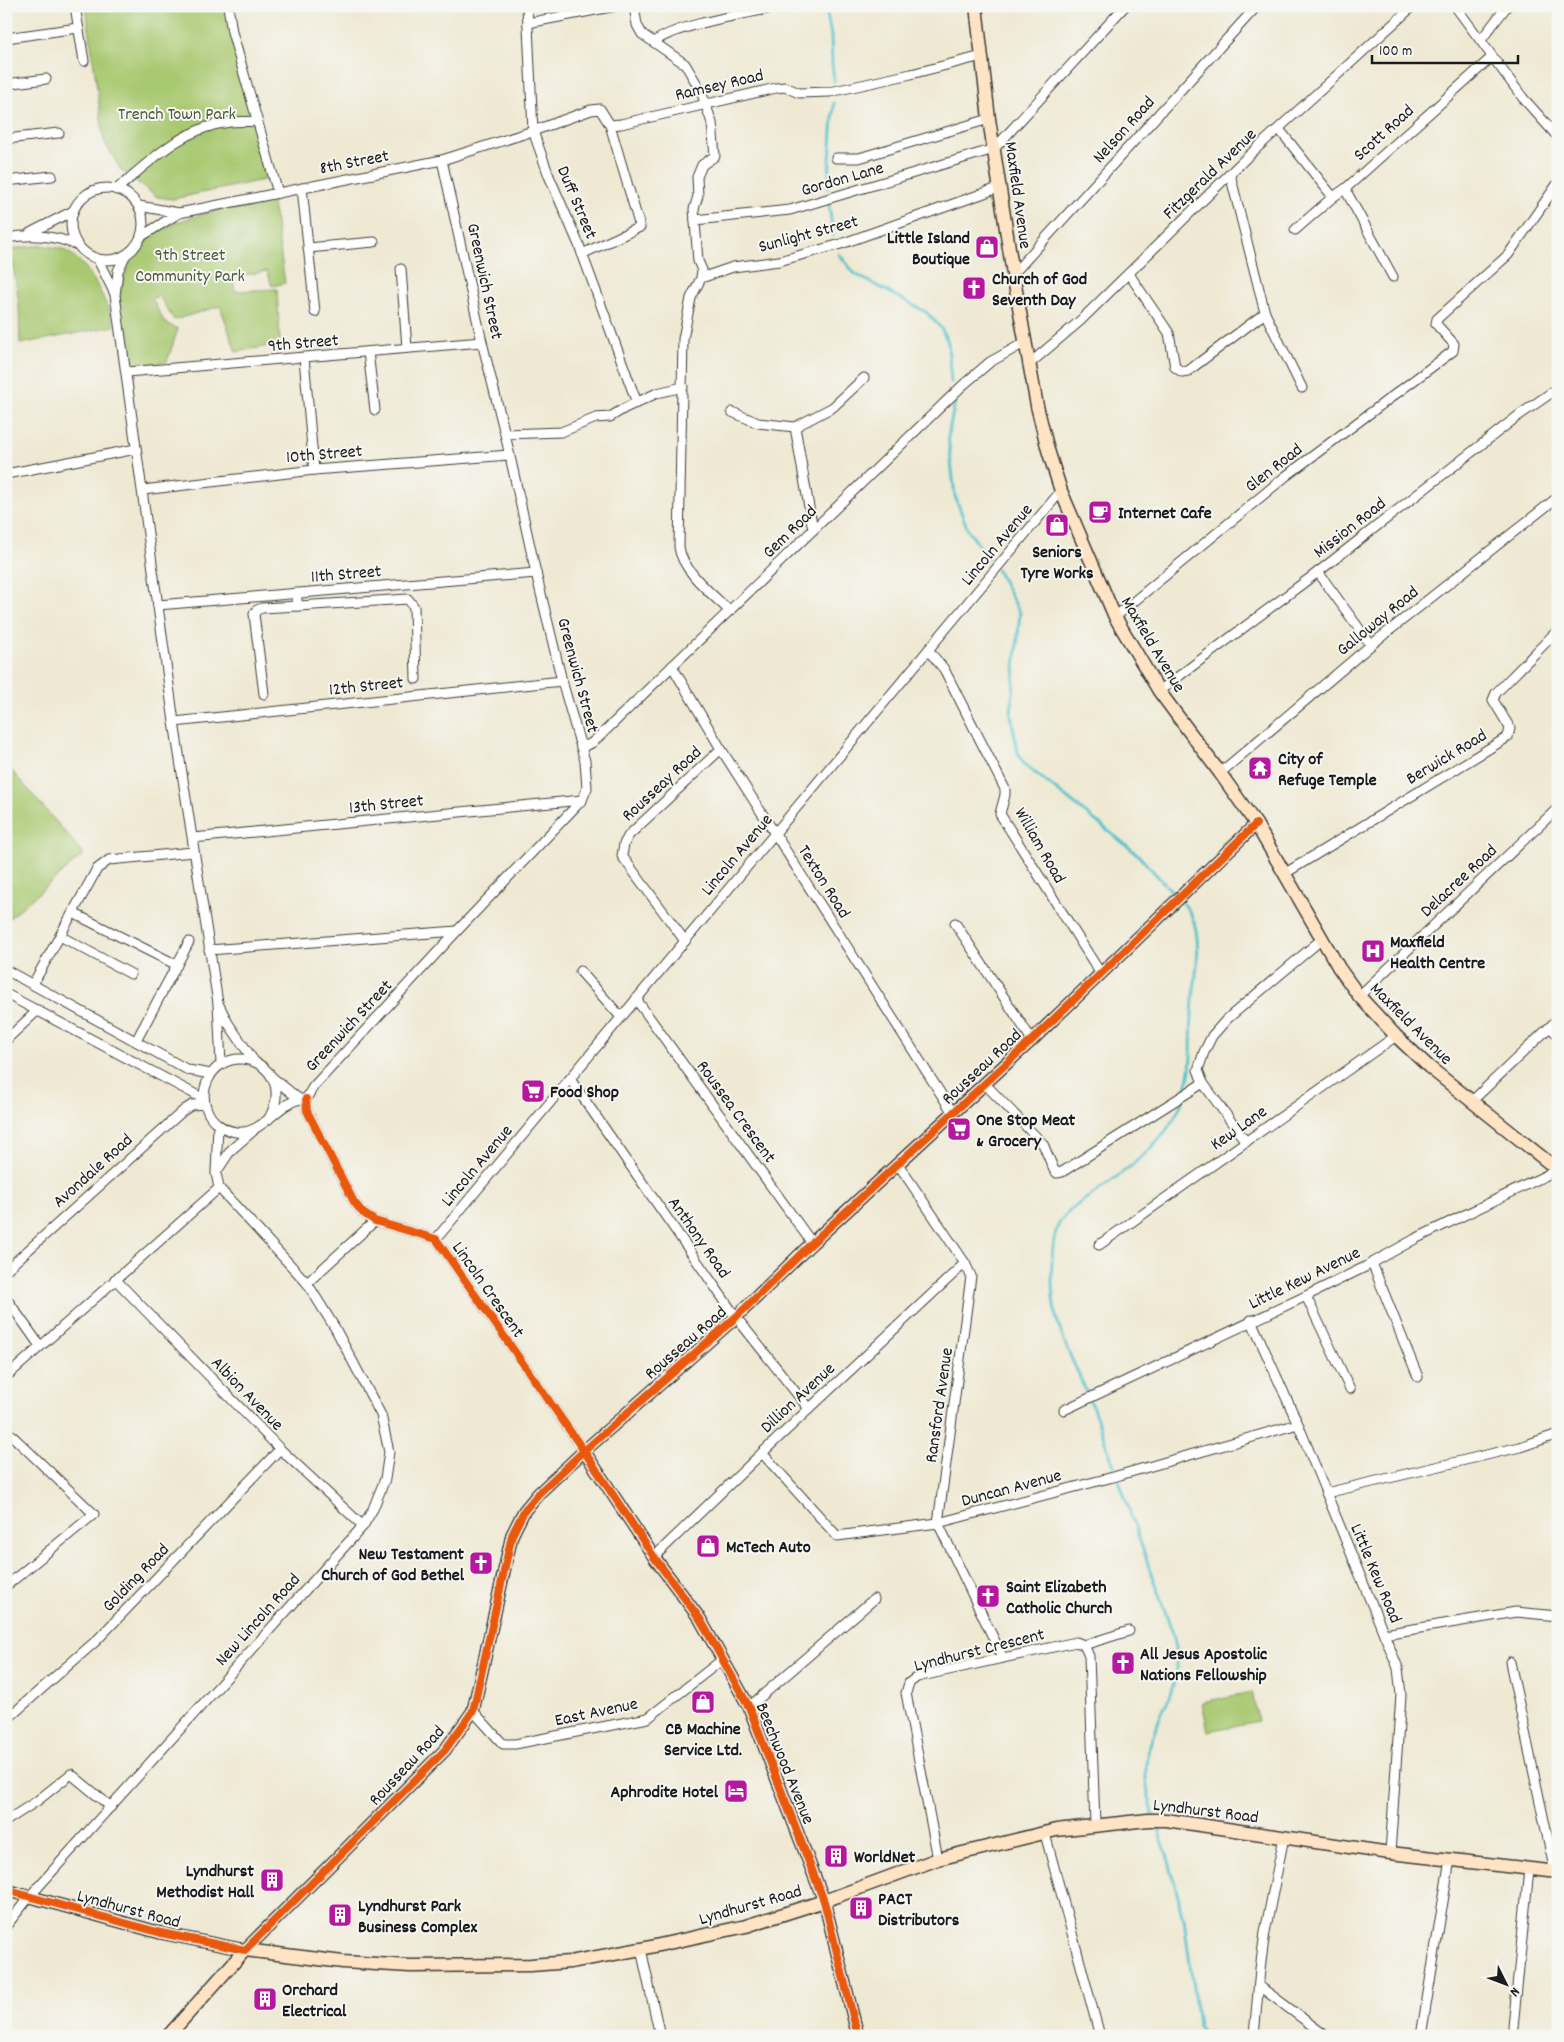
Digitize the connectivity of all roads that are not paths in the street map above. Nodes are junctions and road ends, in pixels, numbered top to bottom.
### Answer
1 (75, 6) edge
2 (228, 6) edge
3 (527, 6) edge
4 (616, 6) edge
5 (634, 6) edge
6 (782, 6) edge
7 (976, 6) edge
8 (1125, 6) edge
9 (1257, 6) edge
10 (1414, 6) edge
11 (1455, 6) edge
12 (1507, 6) edge
13 (528, 23) junction
14 (78, 28) junction
15 (6, 38) edge
16 (1480, 40) junction
17 (654, 42) junction
18 (982, 56) junction
19 (1492, 57) junction
20 (84, 61) dead end
21 (46, 79) dead end
22 (6, 84) edge
23 (706, 104) junction
24 (989, 119) junction
25 (257, 121) junction
26 (610, 125) junction
27 (1279, 129) junction
28 (533, 131) junction
29 (59, 133) dead end
30 (1558, 137) edge
31 (6, 139) edge
32 (994, 149) junction
33 (836, 158) dead end
34 (442, 160) junction
35 (1230, 174) junction
36 (52, 176) dead end
37 (6, 181) edge
38 (1558, 183) edge
39 (302, 188) junction
40 (1000, 188) junction
41 (1345, 188) junction
42 (116, 190) junction
43 (278, 193) junction
44 (1333, 196) junction
45 (139, 206) junction
46 (73, 211) junction
47 (180, 213) junction
48 (695, 220) junction
49 (1295, 230) dead end
50 (28, 235) junction
51 (142, 236) junction
52 (6, 238) edge
53 (374, 242) dead end
54 (77, 245) junction
55 (308, 248) junction
56 (582, 254) junction
57 (125, 256) junction
58 (98, 260) junction
59 (401, 269) dead end
60 (1013, 274) junction
61 (1129, 274) junction
62 (1393, 277) dead end
63 (701, 278) junction
64 (115, 295) junction
65 (315, 312) dead end
66 (1265, 313) junction
67 (482, 342) junction
68 (1024, 343) junction
69 (407, 348) junction
70 (368, 352) junction
71 (304, 358) junction
72 (1028, 366) junction
73 (127, 372) junction
74 (864, 378) dead end
75 (683, 387) junction
76 (1302, 388) dead end
77 (1558, 388) edge
78 (637, 403) junction
79 (375, 410) dead end
80 (732, 412) dead end
81 (795, 427) junction
82 (505, 434) junction
83 (136, 449) junction
84 (509, 454) junction
85 (314, 470) junction
86 (6, 474) edge
87 (143, 490) junction
88 (1062, 491) junction
89 (1558, 498) edge
90 (813, 530) junction
91 (536, 572) junction
92 (1318, 572) junction
93 (296, 593) junction
94 (158, 606) junction
95 (298, 606) junction
96 (730, 612) junction
97 (1114, 618) junction
98 (1558, 630) edge
99 (1371, 645) junction
100 (928, 650) junction
101 (672, 666) junction
102 (416, 679) dead end
103 (562, 681) junction
104 (1159, 691) junction
105 (264, 694) dead end
106 (174, 722) junction
107 (582, 746) junction
108 (720, 749) junction
109 (1220, 772) junction
110 (582, 800) junction
111 (1558, 808) edge
112 (1256, 824) junction
113 (775, 833) junction
114 (193, 838) junction
115 (193, 852) junction
116 (1284, 874) junction
117 (73, 913) junction
118 (955, 923) dead end
119 (457, 930) junction
120 (60, 936) junction
121 (1322, 939) junction
122 (685, 941) junction
123 (189, 942) dead end
124 (208, 950) junction
125 (177, 965) junction
126 (6, 970) edge
127 (580, 971) dead end
128 (131, 974) dead end
129 (1100, 974) junction
130 (33, 984) junction
131 (6, 994) edge
132 (1359, 996) junction
133 (636, 999) junction
134 (218, 1003) junction
135 (38, 1010) junction
136 (621, 1017) junction
137 (1558, 1019) edge
138 (1550, 1027) junction
139 (1396, 1036) junction
140 (1558, 1036) edge
141 (6, 1040) edge
142 (1032, 1040) junction
143 (136, 1041) junction
144 (254, 1061) junction
145 (221, 1065) junction
146 (267, 1070) junction
147 (211, 1074) junction
148 (570, 1079) junction
149 (1203, 1083) junction
150 (985, 1084) junction
151 (303, 1099) junction
152 (204, 1102) junction
153 (1472, 1102) junction
154 (953, 1113) junction
155 (268, 1120) junction
156 (218, 1125) junction
157 (258, 1128) junction
158 (1246, 1142) junction
159 (898, 1164) junction
160 (1557, 1170) edge
161 (216, 1173) junction
162 (219, 1188) junction
163 (376, 1221) junction
164 (436, 1239) junction
165 (812, 1243) junction
166 (1099, 1245) dead end
167 (965, 1263) junction
168 (1372, 1263) junction
169 (6, 1270) edge
170 (114, 1279) junction
171 (306, 1283) junction
172 (1306, 1296) junction
173 (6, 1298) edge
174 (736, 1317) junction
175 (1251, 1320) junction
176 (40, 1346) junction
177 (6, 1377) edge
178 (1418, 1377) dead end
179 (1350, 1389) dead end
180 (809, 1409) junction
181 (1064, 1410) dead end
182 (1298, 1424) junction
183 (6, 1430) edge
184 (1558, 1434) edge
185 (280, 1449) junction
186 (584, 1451) junction
187 (762, 1453) junction
188 (1326, 1493) junction
189 (938, 1523) junction
190 (363, 1526) junction
191 (654, 1557) junction
192 (6, 1586) edge
193 (874, 1599) dead end
194 (1558, 1616) edge
195 (1129, 1631) dead end
196 (1384, 1634) junction
197 (1084, 1645) junction
198 (1002, 1658) junction
199 (722, 1660) junction
200 (1510, 1662) dead end
201 (749, 1707) junction
202 (473, 1711) junction
203 (6, 1720) edge
204 (111, 1807) junction
205 (6, 1821) edge
206 (1095, 1824) junction
207 (1045, 1834) junction
208 (1284, 1837) junction
209 (1390, 1853) junction
210 (938, 1859) junction
211 (1450, 1859) junction
212 (1529, 1869) junction
213 (1557, 1872) edge
214 (6, 1890) edge
215 (30, 1896) junction
216 (824, 1901) junction
217 (6, 1926) edge
218 (244, 1950) junction
219 (641, 1950) junction
220 (1259, 1986) junction
221 (1513, 2027) dead end
222 (174, 2034) edge
223 (660, 2036) edge
224 (858, 2036) edge
225 (1100, 2036) edge
226 (1254, 2036) edge
227 (1326, 2036) edge
228 (1421, 2036) edge

1 - 14 street
2 - 25 street
3 - 13 street, Duff Street
4 - 13 street
5 - 17 street
6 - 17 street
7 - 18 main road, Maxfield Avenue
8 - 32 street
9 - 60 street, Nelson Road
10 - 27 street, Fitzgerald Avenue
11 - 16 street
12 - 16 street
13 - 28 street, Duff Street
14 - 15 street
14 - 20 street
16 - 19 street
17 - 23 street
18 - 23 street, Ramsey Road
18 - 24 main road, Maxfield Avenue
19 - 30 street
19 - 41 street, Scott Road
21 - 22 street
23 - 26 street, Ramsey Road
23 - 48 street
24 - 32 main road, Maxfield Avenue
24 - 33 street
25 - 42 street
25 - 43 street
26 - 28 street
26 - 56 street
27 - 35 street, Fitzgerald Avenue
27 - 44 street
28 - 34 street, 8th Street
28 - 56 street, Duff Street
29 - 31 street
32 - 40 main road, Maxfield Avenue
32 - 48 street, Gordon Lane
34 - 39 street, 8th Street
34 - 67 street, Greenwich Street
35 - 61 street, Fitzgerald Avenue
35 - 66 street
36 - 37 street
38 - 97 street, Glen Road
39 - 43 street, 8th Street
39 - 55 street
40 - 60 main road, Maxfield Avenue
40 - 63 street, Sunlight Street
41 - 44 street, Scott Road
41 - 62 street
42 - 45 street
42 - 46 street
43 - 47 street, 8th Street
44 - 49 street, Scott Road
45 - 47 street
45 - 51 street
46 - 50 street
46 - 54 street
47 - 51 street
48 - 63 street
50 - 52 street
50 - 54 street
51 - 57 street
53 - 55 street
54 - 58 street
55 - 65 street
56 - 78 street, Duff Street
57 - 58 street
57 - 64 street
58 - 64 street
59 - 69 street
60 - 68 main road, Maxfield Avenue
61 - 66 street
61 - 72 street, Fitzgerald Avenue
63 - 75 street
64 - 73 street
66 - 76 street
67 - 69 street, 9th Street
67 - 82 street, Greenwich Street
68 - 72 main road, Maxfield Avenue
68 - 90 street, Gem Road
69 - 70 street, 9th Street
70 - 71 street, 9th Street
70 - 79 street
71 - 73 street, 9th Street
71 - 85 street
72 - 88 main road, Maxfield Avenue
73 - 83 street
74 - 81 street
75 - 78 street
75 - 96 street
77 - 92 street, Mission Road
78 - 82 street
80 - 81 street
81 - 90 street
82 - 84 street, Greenwich Street
83 - 86 street
83 - 87 street
84 - 85 street, 10th Street
84 - 91 street, Greenwich Street
85 - 87 street, 10th Street
87 - 94 street
88 - 97 main road, Maxfield Avenue
88 - 100 street, Lincoln Avenue
89 - 99 street, Galloway Road
90 - 96 street, Gem Road
91 - 93 street, 11th Street
91 - 103 street, Greenwich Street
92 - 99 street
92 - 104 street, Mission Road
93 - 94 street, 11th Street
93 - 95 street
94 - 106 street
95 - 102 street
95 - 105 street
96 - 101 street, Gem Road
97 - 104 main road, Maxfield Avenue
98 - 116 street, Berwick Road
99 - 109 street, Galloway Road
100 - 113 street, Lincoln Avenue
100 - 129 street, William Road
101 - 107 street, Gem Road
101 - 108 street, Texton Road
103 - 106 street, 12th Street
103 - 107 street, Greenwich Street
104 - 109 main road, Maxfield Avenue
106 - 114 street
107 - 110 street, Greenwich Street
108 - 113 street, Texton Road
108 - 122 street, Rousseay Road
109 - 112 main road, Maxfield Avenue
110 - 114 street, 13th Street
110 - 119 street, Greenwich Street
111 - 132 street, Delacree Road
112 - 116 main road, Maxfield Avenue
112 - 129 street, Rousseau Road
113 - 122 street, Lincoln Avenue
113 - 154 street, Texton Road
114 - 115 street
115 - 117 street
115 - 124 street
116 - 121 main road, Maxfield Avenue
117 - 120 street
117 - 125 street
118 - 142 street
119 - 124 street
119 - 151 street, Greenwich Street
120 - 128 street
120 - 130 street
121 - 132 main road, Maxfield Avenue
121 - 149 street
122 - 133 street, Lincoln Avenue
123 - 125 street
124 - 134 street
125 - 143 street
126 - 130 street
127 - 136 street
129 - 142 street, Rousseau Road
130 - 143 street
131 - 135 street
132 - 139 main road, Maxfield Avenue
133 - 136 street, Lincoln Avenue
133 - 165 street, Roussea Crescent
134 - 144 street
134 - 145 street
135 - 141 street
135 - 152 street
136 - 148 street, Lincoln Avenue
137 - 138 street
138 - 140 street
138 - 153 street
139 - 153 main road, Maxfield Avenue
139 - 158 street, Kew Lane
142 - 150 street, Rousseau Road
143 - 147 street
144 - 145 street
144 - 146 street
145 - 147 street
146 - 151 street
146 - 155 street
147 - 152 street
148 - 164 street, Lincoln Avenue
148 - 174 street, Anthony Road
149 - 150 street
149 - 158 street
150 - 154 street, Rousseau Road
151 - 155 street
151 - 163 street, Lincoln Crescent
152 - 156 street
152 - 169 street, Avondale Road
153 - 160 main road, Maxfield Avenue
154 - 159 street, Rousseau Road
155 - 157 street
156 - 157 street
156 - 161 street
157 - 161 street
158 - 166 street, Kew Lane
159 - 165 street, Rousseau Road
159 - 167 street, Ransford Avenue
160 - 168 street, Little Kew Avenue
161 - 162 street
162 - 170 street
162 - 171 street, New Lincoln Road
163 - 164 street, Lincoln Crescent
163 - 171 street
164 - 186 street, Lincoln Crescent
165 - 174 street, Rousseau Road
167 - 180 street, Dillion Avenue
167 - 189 street, Ransford Avenue
168 - 172 street, Little Kew Avenue
168 - 178 street
170 - 176 street
170 - 185 street, Albion Avenue
171 - 190 street, New Lincoln Road
172 - 175 street, Little Kew Avenue
172 - 179 street
173 - 176 street
174 - 180 street, Anthony Road
174 - 186 street, Rousseau Road
175 - 181 street, Little Kew Avenue
175 - 182 street, Little Kew Road
176 - 177 street
180 - 187 street, Dillion Avenue
182 - 188 street, Little Kew Road
182 - 189 street, Duncan Avenue
183 - 192 street
184 - 188 street
185 - 190 street, Albion Avenue
185 - 203 street, Golding Road
186 - 191 street, Beechwood Avenue
186 - 202 street, Rousseau Road
187 - 189 street, Duncan Avenue
187 - 191 street, Dillion Avenue
188 - 196 street, Little Kew Road
189 - 198 street
190 - 204 street, New Lincoln Road
191 - 199 street, Beechwood Avenue
193 - 201 street
194 - 196 street
195 - 197 street, Lyndhurst Crescent
196 - 209 street, Little Kew Road
197 - 198 street, Lyndhurst Crescent
197 - 206 street
198 - 210 street, Lyndhurst Crescent
199 - 201 street, Beechwood Avenue
199 - 202 street, East Avenue
200 - 213 street
201 - 216 street, Beechwood Avenue
202 - 218 street, Rousseau Road
204 - 205 street
204 - 215 street, New Lincoln Road
206 - 207 main road, Lyndhurst Road
206 - 208 main road, Lyndhurst Road
207 - 210 main road, Lyndhurst Road
207 - 225 street
208 - 209 main road, Lyndhurst Road
208 - 220 street
209 - 211 main road, Lyndhurst Road
210 - 216 main road, Lyndhurst Road
211 - 212 main road, Lyndhurst Road
211 - 228 street
212 - 213 main road, Lyndhurst Road
212 - 221 street
214 - 215 street, Lyndhurst Road
215 - 217 street, New Lincoln Road
215 - 218 street, Lyndhurst Road
216 - 219 main road, Lyndhurst Road
216 - 224 street, Beechwood Avenue
218 - 219 main road, Lyndhurst Road
218 - 222 main road
219 - 223 street
220 - 226 street
220 - 227 street

